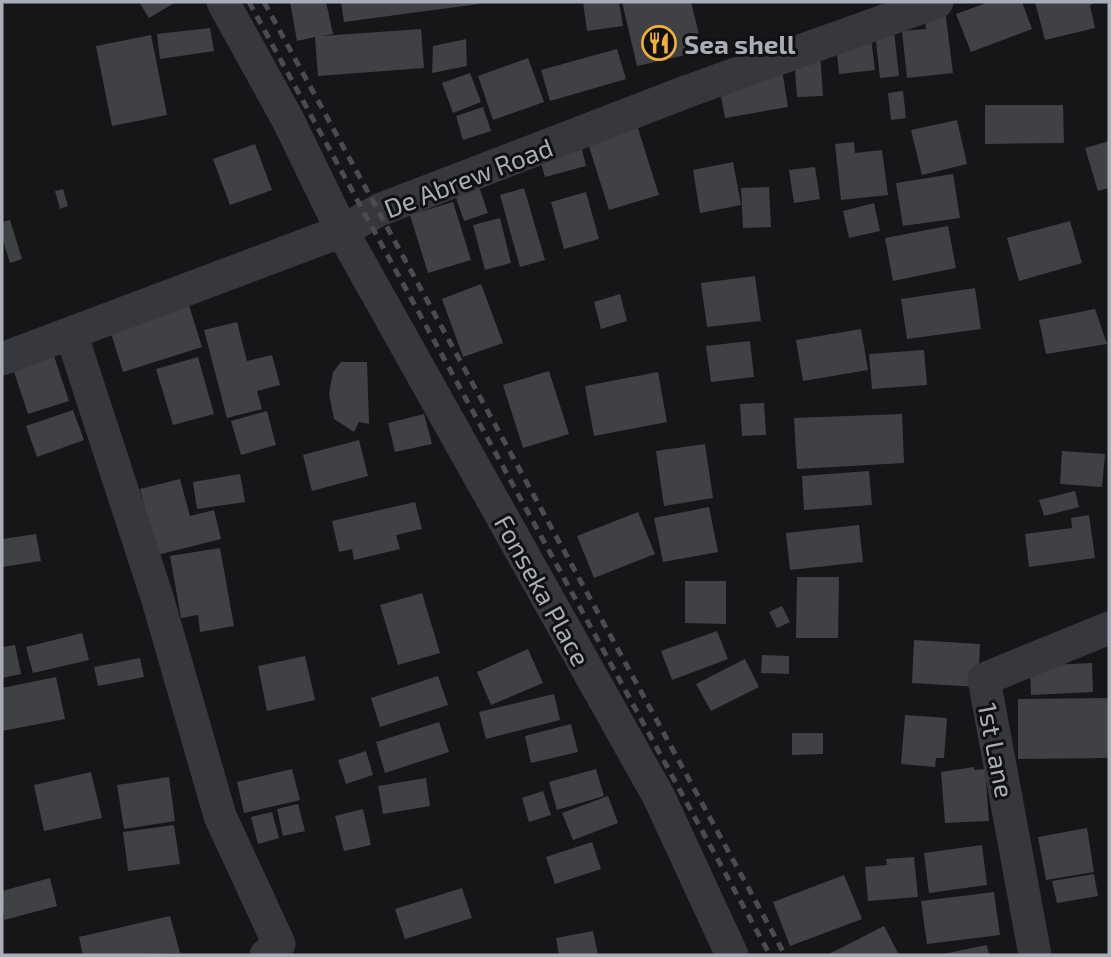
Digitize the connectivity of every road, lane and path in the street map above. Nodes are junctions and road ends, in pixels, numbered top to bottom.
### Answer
1 (223, 2) edge
2 (937, 2) edge
3 (342, 231) junction
4 (71, 333) junction
5 (2, 359) edge
6 (1109, 628) edge
7 (266, 955) edge
8 (732, 955) edge
9 (1035, 955) edge

1 - 3 street, Fonseka Place
2 - 3 street, De Abrew Road
3 - 4 street, De Abrew Road
3 - 8 street, Fonseka Place
4 - 5 street, De Abrew Road
4 - 7 street
6 - 9 street, 1st Lane

